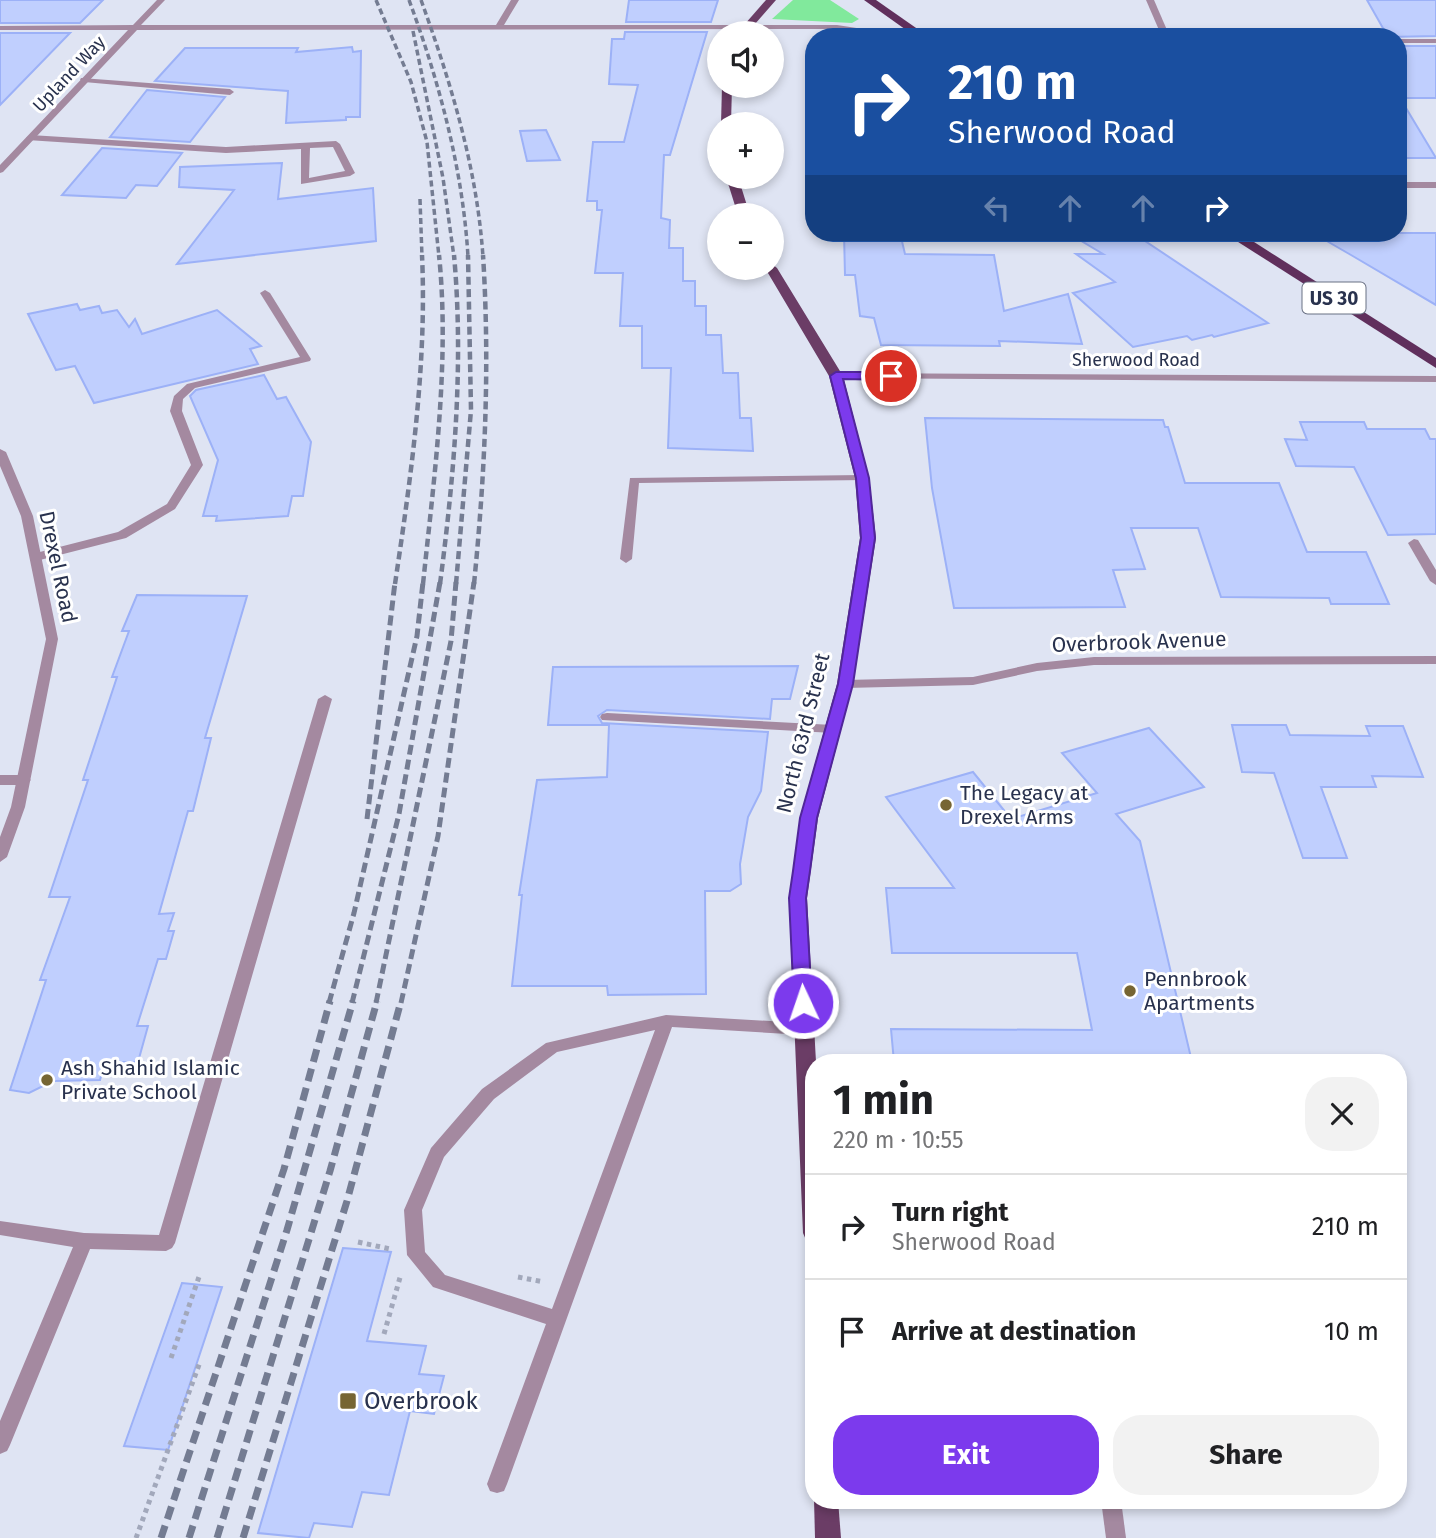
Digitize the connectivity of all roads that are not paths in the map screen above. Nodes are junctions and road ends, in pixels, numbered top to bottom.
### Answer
1 (161, 0) edge
2 (515, 0) edge
3 (771, 0) edge
4 (869, 0) edge
5 (1150, 0) edge
6 (751, 21) edge
7 (0, 28) edge
8 (134, 28) junction
9 (498, 28) junction
10 (805, 28) edge
11 (806, 28) edge
12 (844, 28) edge
13 (911, 28) edge
14 (1162, 28) edge
15 (784, 29) edge
16 (707, 30) edge
17 (1407, 41) edge
18 (1436, 41) edge
19 (85, 80) junction
20 (230, 92) dead end
21 (30, 138) junction
22 (306, 146) junction
23 (0, 170) edge
24 (1407, 185) edge
25 (1436, 185) edge
26 (1245, 242) edge
27 (778, 280) edge
28 (265, 293) dead end
29 (1436, 364) edge
30 (836, 376) junction
31 (1436, 379) edge
32 (0, 452) edge
33 (862, 478) junction
34 (1414, 543) dead end
35 (36, 557) junction
36 (626, 559) dead end
37 (1436, 581) edge
38 (1436, 660) edge
39 (845, 684) junction
40 (325, 699) dead end
41 (607, 717) dead end
42 (833, 729) junction
43 (0, 780) edge
44 (24, 780) junction
45 (0, 857) edge
46 (666, 1021) junction
47 (804, 1029) junction
48 (805, 1054) edge
49 (0, 1228) edge
50 (84, 1241) junction
51 (557, 1319) junction
52 (0, 1445) edge
53 (497, 1484) dead end
54 (826, 1509) edge
55 (1112, 1509) edge
56 (828, 1538) edge
57 (1116, 1538) edge

1 - 8 street, Upland Way
2 - 9 street
3 - 6 main road
4 - 13 highway
5 - 14 street
7 - 8 street
8 - 9 street
8 - 19 street, Upland Way
9 - 16 street
10 - 15 street
11 - 12 street
17 - 18 street
19 - 20 street
19 - 21 street, Upland Way
21 - 22 street
21 - 23 street, Upland Way
22 - 22 street
24 - 25 street
26 - 29 highway, US 30
27 - 30 main road, North 63rd Street
28 - 35 street
30 - 31 street, Sherwood Road
30 - 33 main road, North 63rd Street
32 - 35 street, Drexel Road
33 - 36 street
33 - 39 main road, North 63rd Street
34 - 37 street
35 - 44 street, Drexel Road
38 - 39 street, Overbrook Avenue
39 - 42 main road, North 63rd Street
40 - 50 street
41 - 42 street
42 - 47 main road, North 63rd Street
43 - 44 street
44 - 45 street, Drexel Road
46 - 47 street
46 - 51 street
46 - 51 street
47 - 48 main road, North 63rd Street
49 - 50 street
50 - 52 street
51 - 53 street
54 - 56 main road
55 - 57 street

